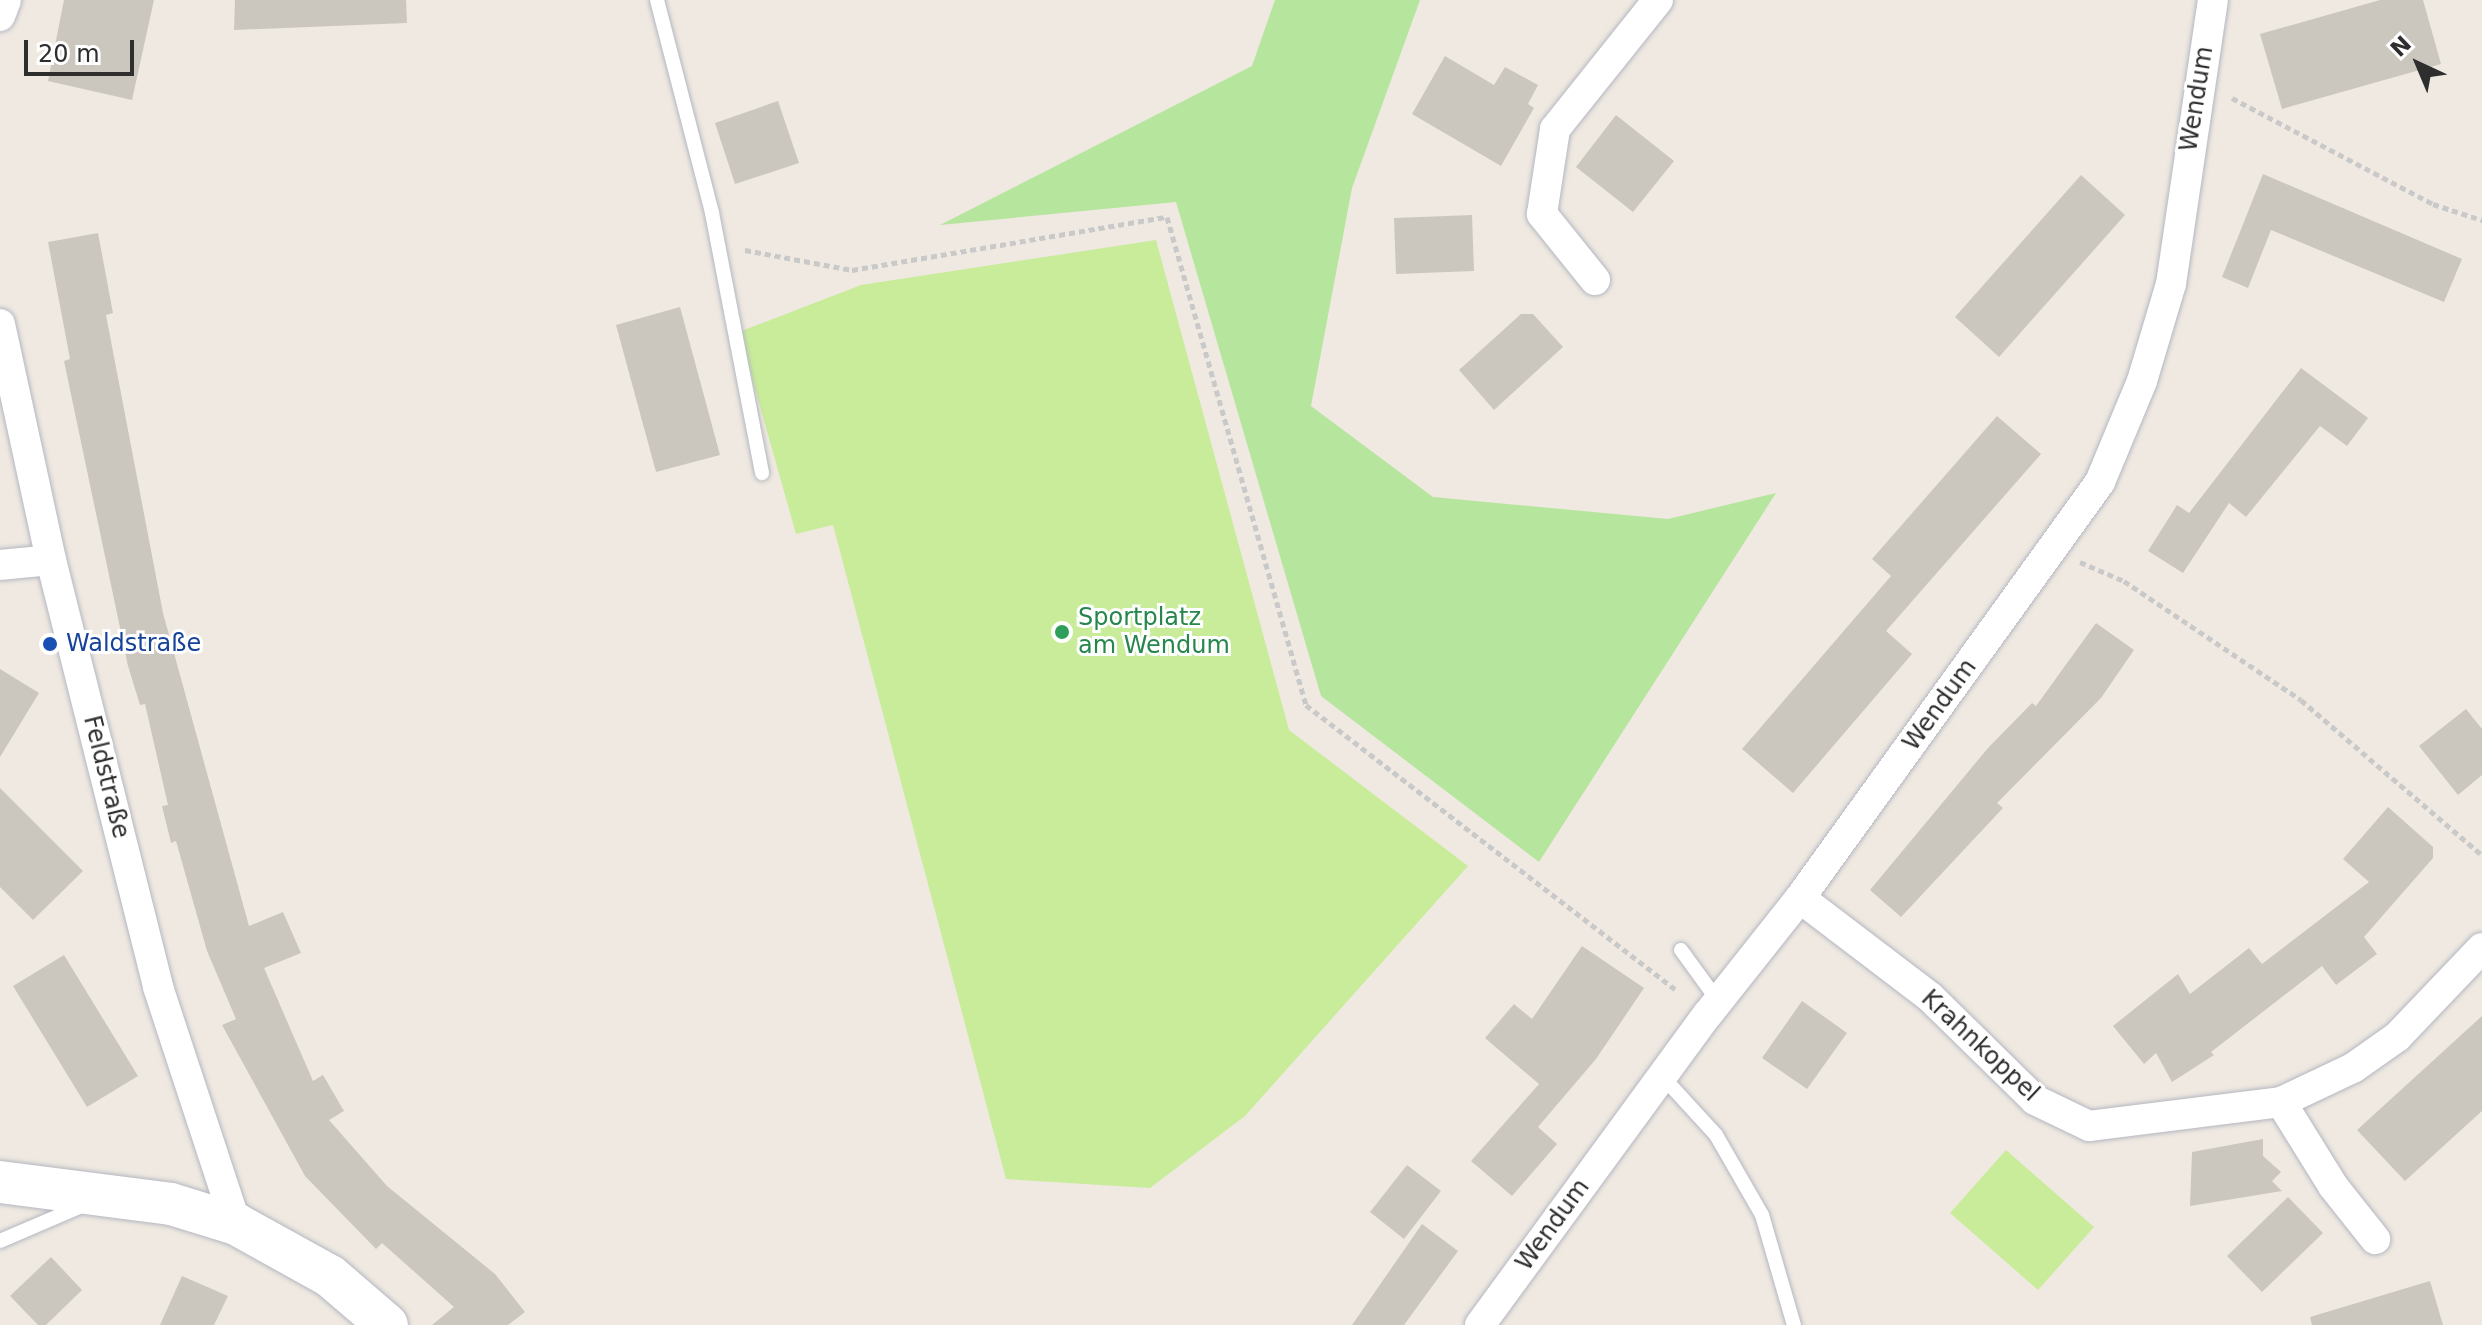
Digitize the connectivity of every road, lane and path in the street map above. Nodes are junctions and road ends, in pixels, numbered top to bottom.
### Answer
1 (6, 0) edge
2 (657, 0) edge
3 (1658, 0) edge
4 (2213, 0) edge
5 (0, 16) edge
6 (2198, 81) junction
7 (2482, 220) edge
8 (720, 245) junction
9 (1595, 280) dead end
10 (0, 324) edge
11 (762, 473) dead end
12 (2054, 549) junction
13 (51, 560) junction
14 (0, 565) edge
15 (2482, 855) edge
16 (1800, 898) junction
17 (2482, 948) edge
18 (1681, 950) dead end
19 (1713, 1008) junction
20 (1662, 1075) junction
21 (2281, 1102) junction
22 (0, 1182) edge
23 (109, 1195) junction
24 (236, 1224) junction
25 (2375, 1239) dead end
26 (0, 1241) edge
27 (384, 1324) edge
28 (1480, 1325) edge
29 (1794, 1325) edge

1 - 5 street
2 - 8 lane
3 - 9 street
4 - 6 street, Wendum
6 - 7 path
6 - 12 street, Wendum
8 - 11 lane
8 - 19 path
10 - 13 street, Feldstraße
12 - 15 path
12 - 16 street, Wendum
13 - 14 street
13 - 24 street, Feldstraße
16 - 19 street, Wendum
16 - 21 street, Krahnkoppel
17 - 21 street, Krahnkoppel
18 - 19 lane
19 - 20 street, Wendum
20 - 28 street, Wendum
20 - 29 lane
21 - 25 street
22 - 23 main road
23 - 24 main road
23 - 26 lane
24 - 27 main road

